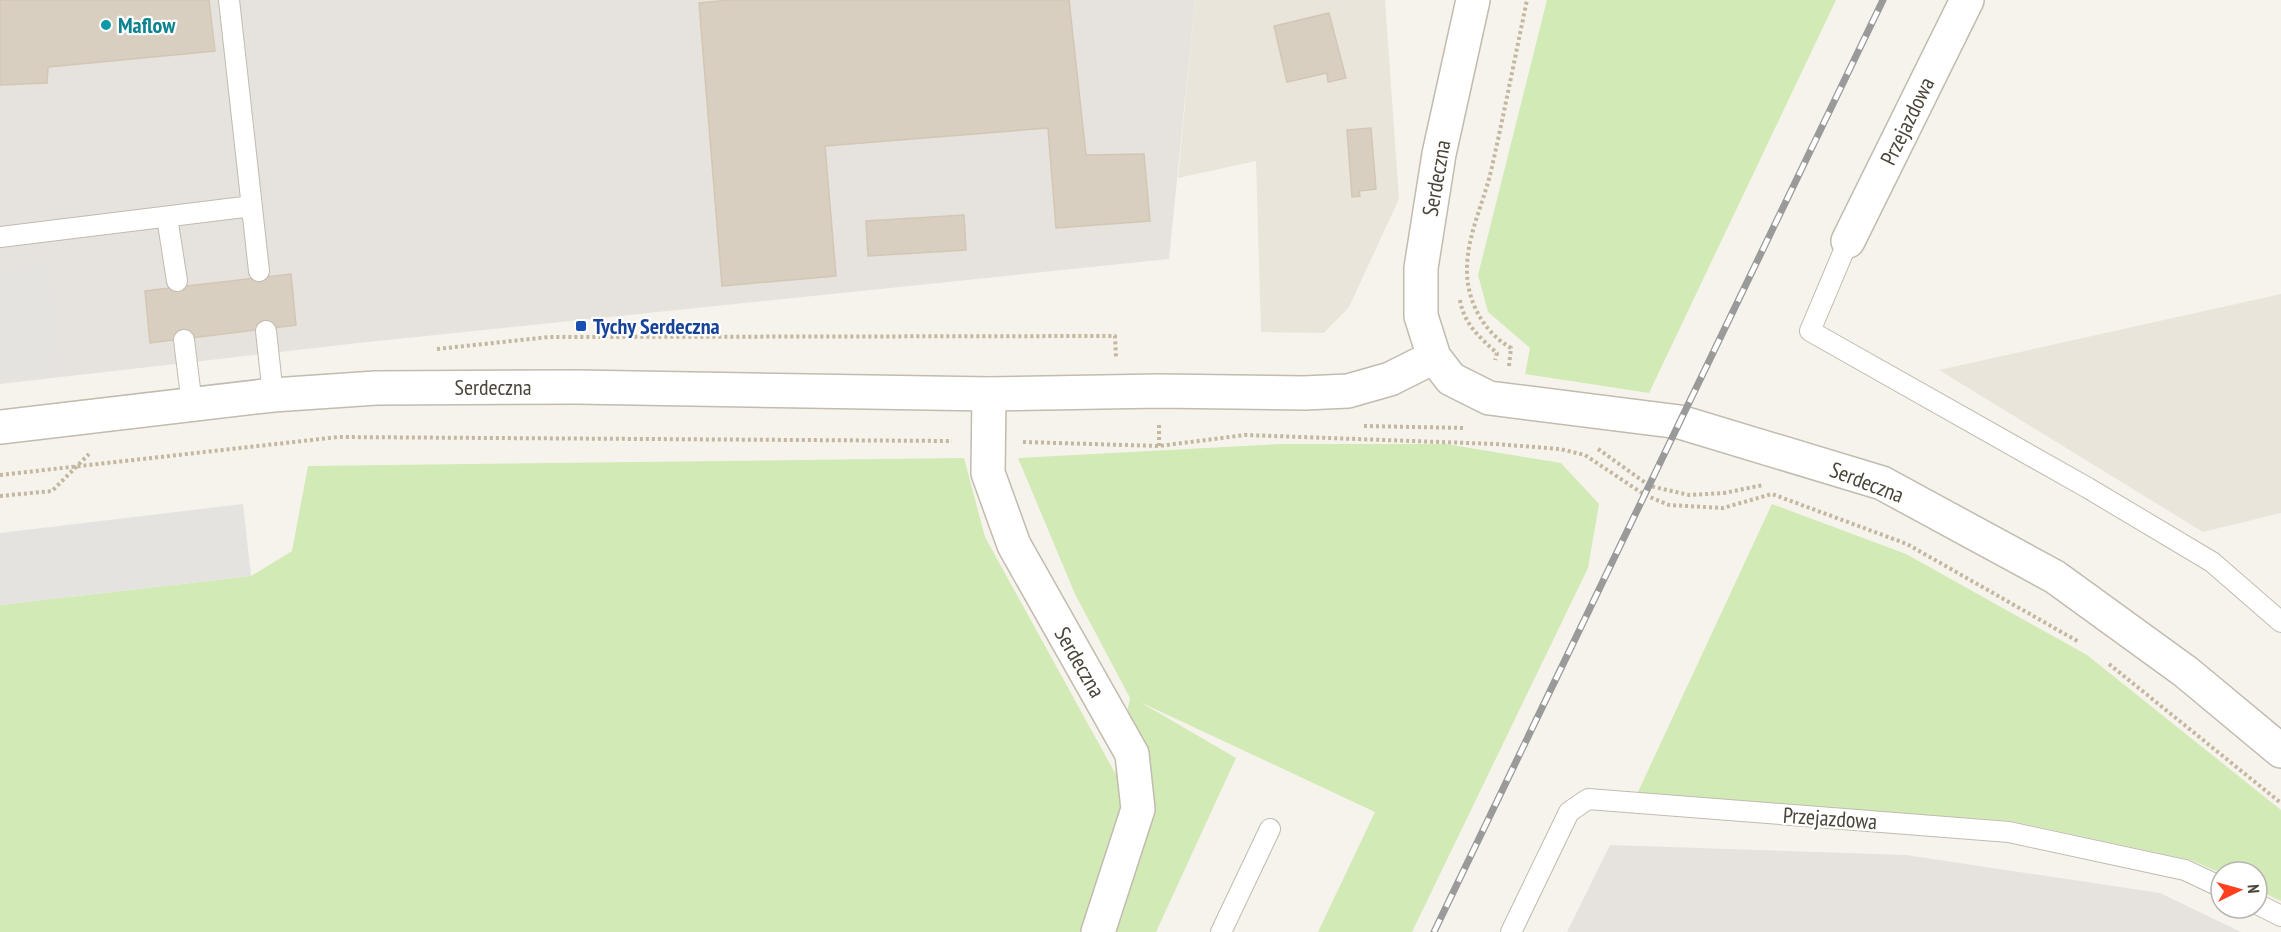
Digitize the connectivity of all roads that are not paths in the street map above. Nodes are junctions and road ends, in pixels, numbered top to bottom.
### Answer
1 (229, 0) edge
2 (1473, 0) edge
3 (1966, 0) edge
4 (252, 206) junction
5 (167, 217) junction
6 (0, 237) edge
7 (1848, 241) joint
8 (259, 271) dead end
9 (177, 281) dead end
10 (266, 331) dead end
11 (184, 340) dead end
12 (1434, 357) junction
13 (989, 394) junction
14 (273, 395) junction
15 (192, 405) junction
16 (0, 427) edge
17 (2281, 622) edge
18 (2281, 751) edge
19 (1270, 829) dead end
20 (2209, 881) edge
21 (1098, 932) edge
22 (1221, 932) edge
23 (1511, 932) edge

1 - 4 lane
2 - 12 street, Serdeczna
3 - 7 street, Przejazdowa
4 - 5 lane
4 - 8 lane
5 - 6 lane
5 - 9 lane
7 - 17 lane
10 - 14 lane
11 - 15 lane
12 - 13 street, Serdeczna
12 - 18 street, Serdeczna
13 - 14 street, Serdeczna
13 - 21 street, Serdeczna
14 - 15 street, Serdeczna
15 - 16 street, Serdeczna
19 - 22 lane
20 - 23 lane, Przejazdowa

